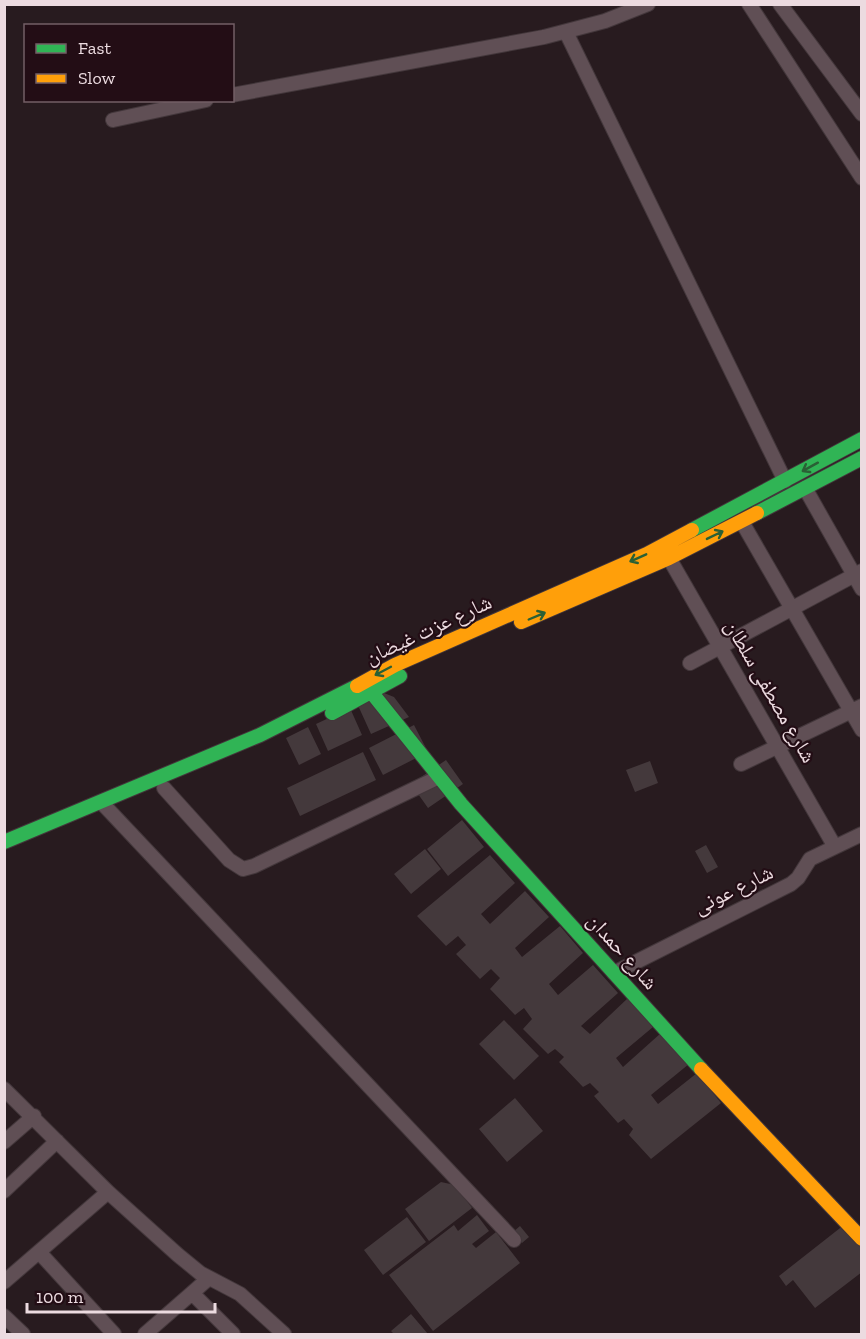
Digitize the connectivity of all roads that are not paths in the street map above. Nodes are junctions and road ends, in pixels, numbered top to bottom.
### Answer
1 (648, 4) edge
2 (748, 4) edge
3 (780, 4) edge
4 (566, 32) junction
5 (234, 95) edge
6 (197, 102) edge
7 (861, 114) edge
8 (113, 120) dead end
9 (861, 178) edge
10 (861, 439) edge
11 (861, 459) edge
12 (785, 481) junction
13 (805, 488) junction
14 (742, 522) junction
15 (669, 558) junction
16 (857, 573) edge
17 (861, 589) edge
18 (792, 608) junction
19 (721, 646) junction
20 (690, 663) dead end
21 (368, 687) junction
22 (856, 709) edge
23 (861, 730) edge
24 (778, 746) junction
25 (741, 764) dead end
26 (439, 777) junction
27 (164, 788) junction
28 (106, 807) junction
29 (861, 834) edge
30 (4, 842) edge
31 (835, 846) junction
32 (4, 852) edge
33 (614, 973) junction
34 (4, 1089) edge
35 (34, 1116) junction
36 (57, 1141) junction
37 (4, 1142) edge
38 (4, 1191) edge
39 (108, 1192) junction
40 (861, 1239) edge
41 (514, 1240) dead end
42 (39, 1252) junction
43 (209, 1278) junction
44 (4, 1282) edge
45 (192, 1293) junction
46 (4, 1316) edge
47 (23, 1335) edge
48 (114, 1335) edge
49 (145, 1335) edge
50 (233, 1335) edge
51 (284, 1335) edge

1 - 4 street
2 - 9 street
3 - 7 street
4 - 5 street
4 - 12 street
6 - 8 street
10 -> 12 street, شارع عزت غيضان
11 - 13 street, شارع عزت غيضان
12 -> 21 street, شارع عزت غيضان
13 - 14 street, شارع عزت غيضان
13 - 16 street
15 -> 14 street, شارع عزت غيضان
14 - 18 street
15 - 19 street, شارع مصطفى سلطان
21 -> 15 street, شارع عزت غيضان
16 - 17 street
16 - 18 street
18 - 19 street
18 - 22 street
19 - 20 street
19 - 24 street, شارع مصطفى سلطان
21 - 26 street, شارع حمدان
21 - 27 street, شارع عزت غيضان
21 - 28 street, شارع عزت غيضان
22 - 23 street
22 - 24 street
24 - 25 street
24 - 31 street, شارع مصطفى سلطان
26 - 27 street
26 - 33 street, شارع حمدان
27 - 28 street, شارع عزت غيضان
28 - 30 street, شارع عزت غيضان
28 - 32 street, شارع عزت غيضان
28 - 41 street
29 - 31 street, شارع عونى
31 - 33 street, شارع عونى
33 - 40 street, شارع حمدان
34 - 35 street
35 - 36 street
35 - 37 street
36 - 38 street
36 - 39 street
39 - 42 street
39 - 43 street
42 - 44 street
42 - 48 street
43 - 45 street
43 - 51 street
45 - 49 street
45 - 50 street
46 - 47 street

